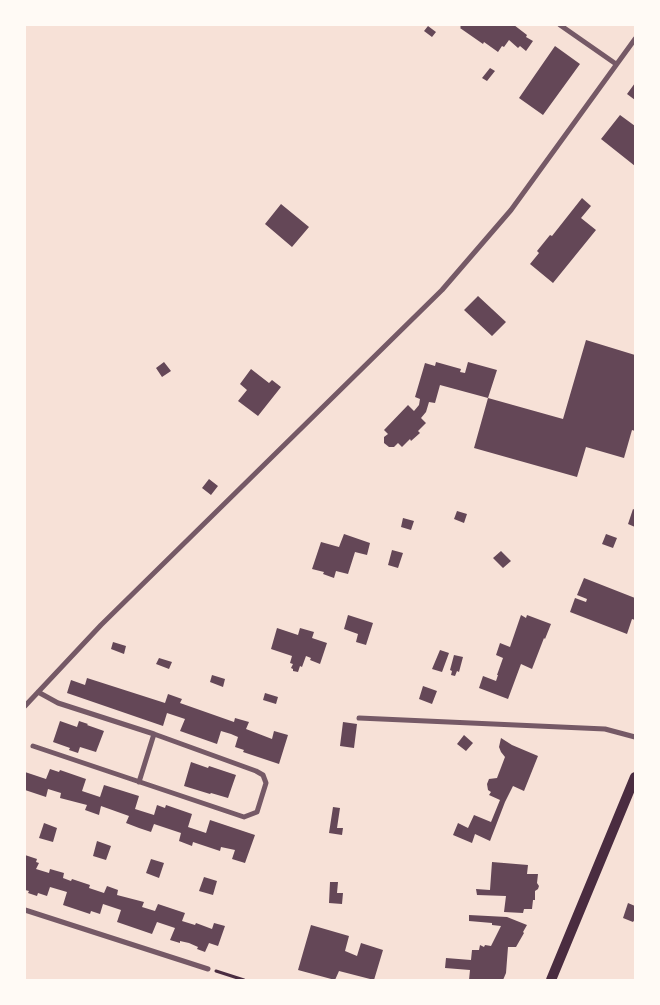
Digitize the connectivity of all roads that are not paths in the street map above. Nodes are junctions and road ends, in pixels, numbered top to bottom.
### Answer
1 (560, 25) edge
2 (635, 39) edge
3 (616, 64) junction
4 (38, 692) junction
5 (25, 706) edge
6 (359, 718) dead end
7 (154, 734) junction
8 (635, 736) edge
9 (33, 746) dead end
10 (635, 777) edge
11 (139, 782) junction
12 (25, 910) edge
13 (208, 969) road end
14 (551, 980) edge

1 - 3 street
2 - 3 street
3 - 4 street
4 - 5 street
4 - 7 street
6 - 8 street
7 - 11 street
7 - 11 street
9 - 11 street
10 - 14 main road
12 - 13 street

